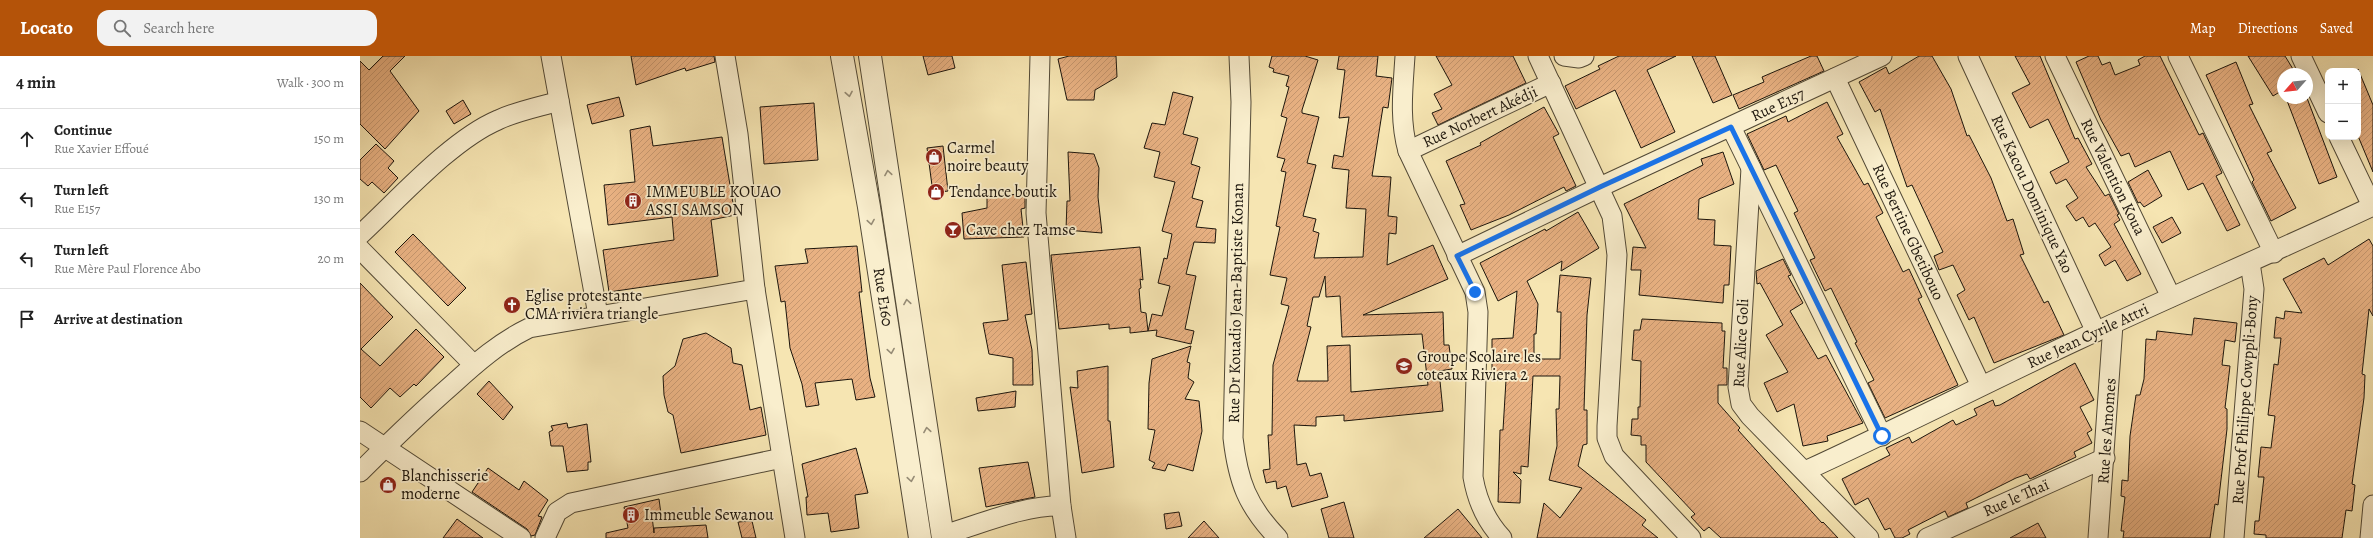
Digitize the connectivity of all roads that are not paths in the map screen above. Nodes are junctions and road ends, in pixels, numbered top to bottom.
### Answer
1 (550, 56) edge
2 (725, 56) edge
3 (842, 56) edge
4 (870, 56) edge
5 (1040, 56) edge
6 (1239, 56) edge
7 (1405, 56) edge
8 (1538, 56) edge
9 (1564, 56) edge
10 (1584, 56) edge
11 (1882, 56) edge
12 (1968, 56) edge
13 (2055, 56) edge
14 (2178, 56) edge
15 (2301, 56) edge
16 (1835, 78) junction
17 (1551, 84) junction
18 (559, 102) junction
19 (2325, 107) edge
20 (1731, 127) junction
21 (2340, 140) edge
22 (1408, 151) junction
23 (1751, 168) junction
24 (1600, 187) junction
25 (2372, 206) edge
26 (360, 235) edge
27 (360, 249) edge
28 (2274, 253) junction
29 (1457, 256) junction
30 (2250, 262) junction
31 (755, 289) junction
32 (2171, 297) junction
33 (598, 315) junction
34 (2113, 324) junction
35 (2096, 332) junction
36 (474, 365) junction
37 (1981, 386) junction
38 (360, 431) edge
39 (1882, 436) junction
40 (384, 448) junction
41 (782, 458) junction
42 (2105, 458) junction
43 (1805, 471) junction
44 (360, 472) edge
45 (2373, 505) edge
46 (1061, 506) junction
47 (1270, 536) edge
48 (943, 537) edge
49 (522, 538) edge
50 (545, 538) edge
51 (795, 538) edge
52 (920, 538) edge
53 (1066, 538) edge
54 (1502, 538) edge
55 (1691, 538) edge
56 (1869, 538) edge
57 (1927, 538) edge
58 (2098, 538) edge
59 (2234, 538) edge
60 (2370, 538) edge

1 - 18 street
2 - 31 street
3 -> 52 street, Rue E160
48 -> 4 street, Rue E160
5 - 46 street
6 - 47 street, Rue Dr Kouadio Jean-Baptiste Konan
7 - 22 street
8 - 17 street
9 - 10 street
11 - 16 street, Rue E157
12 - 35 street, Rue Kacou Dominique Yao
13 - 32 street, Rue Valention Koua
14 - 28 street
15 - 19 street
16 - 20 street, Rue E157
16 - 37 street, Rue Bertine Gbetibouo
17 - 22 street, Rue Norbert Akédji
17 - 24 street
18 - 26 street
18 - 33 street
20 - 23 street
20 - 24 street, Rue E157
21 - 25 street
22 - 29 street
23 - 39 street
23 - 43 street, Rue Alice Goli
24 - 29 street, Rue E157
24 - 55 street
25 - 28 street, Rue Jean Cyrile Attri
27 - 36 street
28 - 30 street, Rue Jean Cyrile Attri
29 - 54 street
30 - 32 street, Rue Jean Cyrile Attri
30 - 59 street, Rue Prof Philippe Cowppli-Bony
31 - 33 street
31 - 41 street
32 - 34 street, Rue Jean Cyrile Attri
33 - 36 street
34 - 35 street, Rue Jean Cyrile Attri
34 - 42 street, Rue les Amomes
35 - 37 street, Rue Jean Cyrile Attri
36 - 40 street
37 - 39 street, Rue Jean Cyrile Attri
38 - 40 street
39 - 43 street, Rue Jean Cyrile Attri
40 - 44 street
40 - 49 street
41 - 50 street
41 - 51 street
42 - 57 street, Rue le Thaï
42 - 58 street, Rue les Amomes
43 - 56 street, Rue Alice Goli
45 - 60 street
46 - 48 street
46 - 53 street

